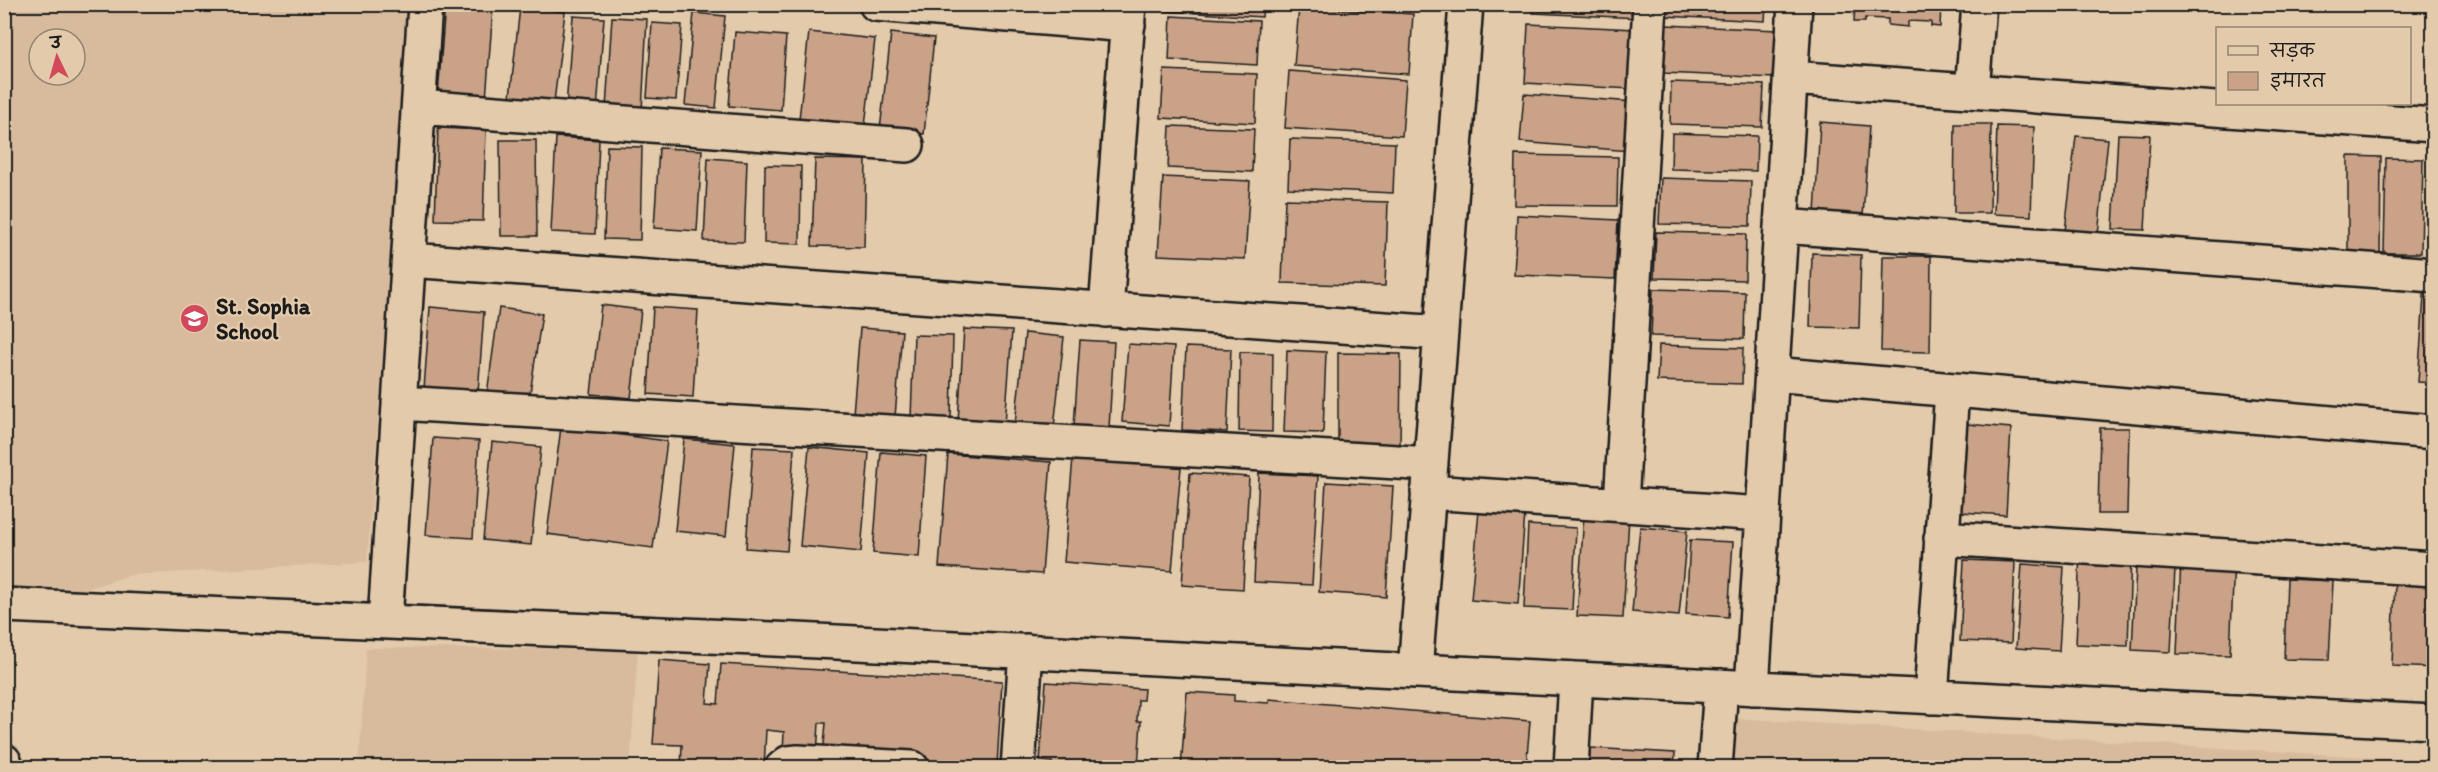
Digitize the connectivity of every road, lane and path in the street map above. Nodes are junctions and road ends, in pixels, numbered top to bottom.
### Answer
1 (425, 4) edge
2 (876, 4) edge
3 (1466, 4) edge
4 (1650, 4) edge
5 (1796, 4) edge
6 (1979, 4) edge
7 (1128, 14) edge
8 (1791, 78) junction
9 (1972, 91) junction
10 (419, 107) junction
11 (2433, 125) edge
12 (907, 145) dead end
13 (1782, 226) junction
14 (409, 260) junction
15 (2433, 275) edge
16 (1106, 310) junction
17 (1441, 333) junction
18 (1772, 374) junction
19 (1952, 390) junction
20 (399, 403) junction
21 (2433, 432) edge
22 (1430, 478) junction
23 (1621, 504) junction
24 (1763, 514) junction
25 (1941, 538) junction
26 (2433, 569) edge
27 (4, 605) edge
28 (385, 621) junction
29 (1026, 651) junction
30 (1414, 671) junction
31 (1576, 679) junction
32 (1737, 687) junction
33 (1931, 697) junction
34 (2433, 722) edge
35 (4, 761) edge
36 (7, 768) edge
37 (782, 768) edge
38 (912, 768) edge
39 (1018, 768) edge
40 (1571, 768) edge
41 (1715, 768) edge

1 - 10 street
2 - 7 street
3 - 17 street
4 - 23 street
5 - 8 street
6 - 9 street
7 - 16 street
8 - 9 street
8 - 13 street
9 - 11 street
10 - 12 street
10 - 14 street
13 - 15 street
13 - 18 street
14 - 16 street
14 - 20 street
16 - 17 street
17 - 22 street
18 - 19 street
18 - 24 street
19 - 21 street
19 - 25 street
20 - 22 street
20 - 28 street
22 - 23 street
22 - 30 street
23 - 24 street
24 - 32 street
25 - 26 street
25 - 33 street
27 - 28 street
28 - 29 street
29 - 30 street
29 - 39 street
30 - 31 street
31 - 32 street
31 - 40 street
32 - 33 street
32 - 41 street
33 - 34 street
35 - 36 street
37 - 38 street

